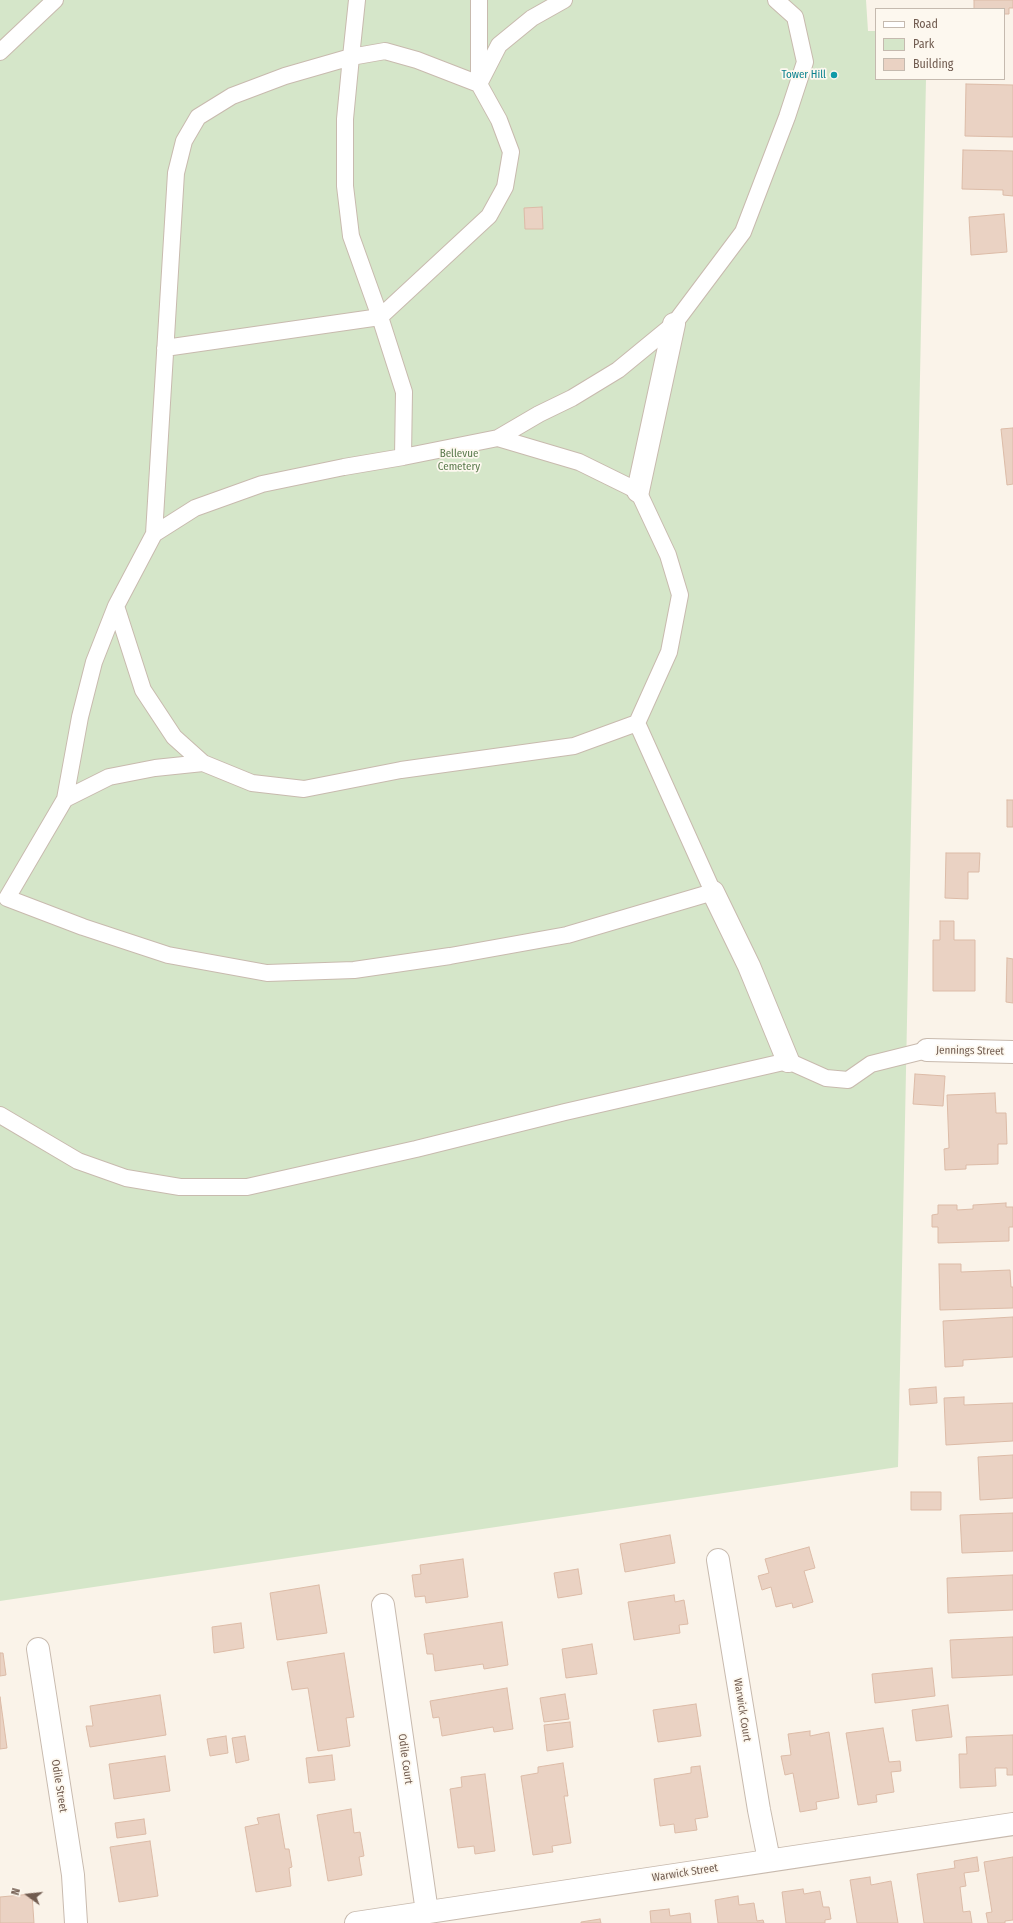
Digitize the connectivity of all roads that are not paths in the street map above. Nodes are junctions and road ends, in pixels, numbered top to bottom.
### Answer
1 (55, 0) edge
2 (357, 0) edge
3 (479, 0) edge
4 (564, 0) edge
5 (776, 0) edge
6 (0, 52) edge
7 (351, 57) junction
8 (479, 84) junction
9 (380, 317) junction
10 (674, 324) junction
11 (165, 348) junction
12 (498, 438) junction
13 (403, 457) junction
14 (638, 491) junction
15 (154, 534) junction
16 (116, 606) junction
17 (636, 723) junction
18 (202, 763) junction
19 (65, 799) junction
20 (712, 892) junction
21 (4, 902) edge
22 (928, 1050) joint
23 (1013, 1052) edge
24 (788, 1061) junction
25 (0, 1115) edge
26 (718, 1560) dead end
27 (383, 1605) dead end
28 (38, 1650) dead end
29 (1013, 1824) edge
30 (769, 1860) junction
31 (427, 1912) junction
32 (76, 1923) edge
33 (356, 1923) edge

1 - 6 lane
2 - 7 lane
3 - 8 lane
4 - 8 lane
5 - 10 lane
7 - 8 lane
7 - 9 lane
7 - 11 lane
8 - 9 lane
9 - 11 lane
9 - 13 lane
10 - 12 lane
10 - 14 street
11 - 15 lane
12 - 13 lane
12 - 14 lane
13 - 15 lane
14 - 17 lane
15 - 16 lane
16 - 18 lane
16 - 19 lane
17 - 18 lane
17 - 20 lane
18 - 19 lane
19 - 21 lane
20 - 21 lane
20 - 24 street
22 - 23 street, Jennings Street
22 - 24 lane
24 - 25 lane
26 - 30 street, Warwick Court
27 - 31 street, Odile Court
28 - 32 street, Odile Street
29 - 30 street, Warwick Street
30 - 31 street, Warwick Street
31 - 33 street, Warwick Street

